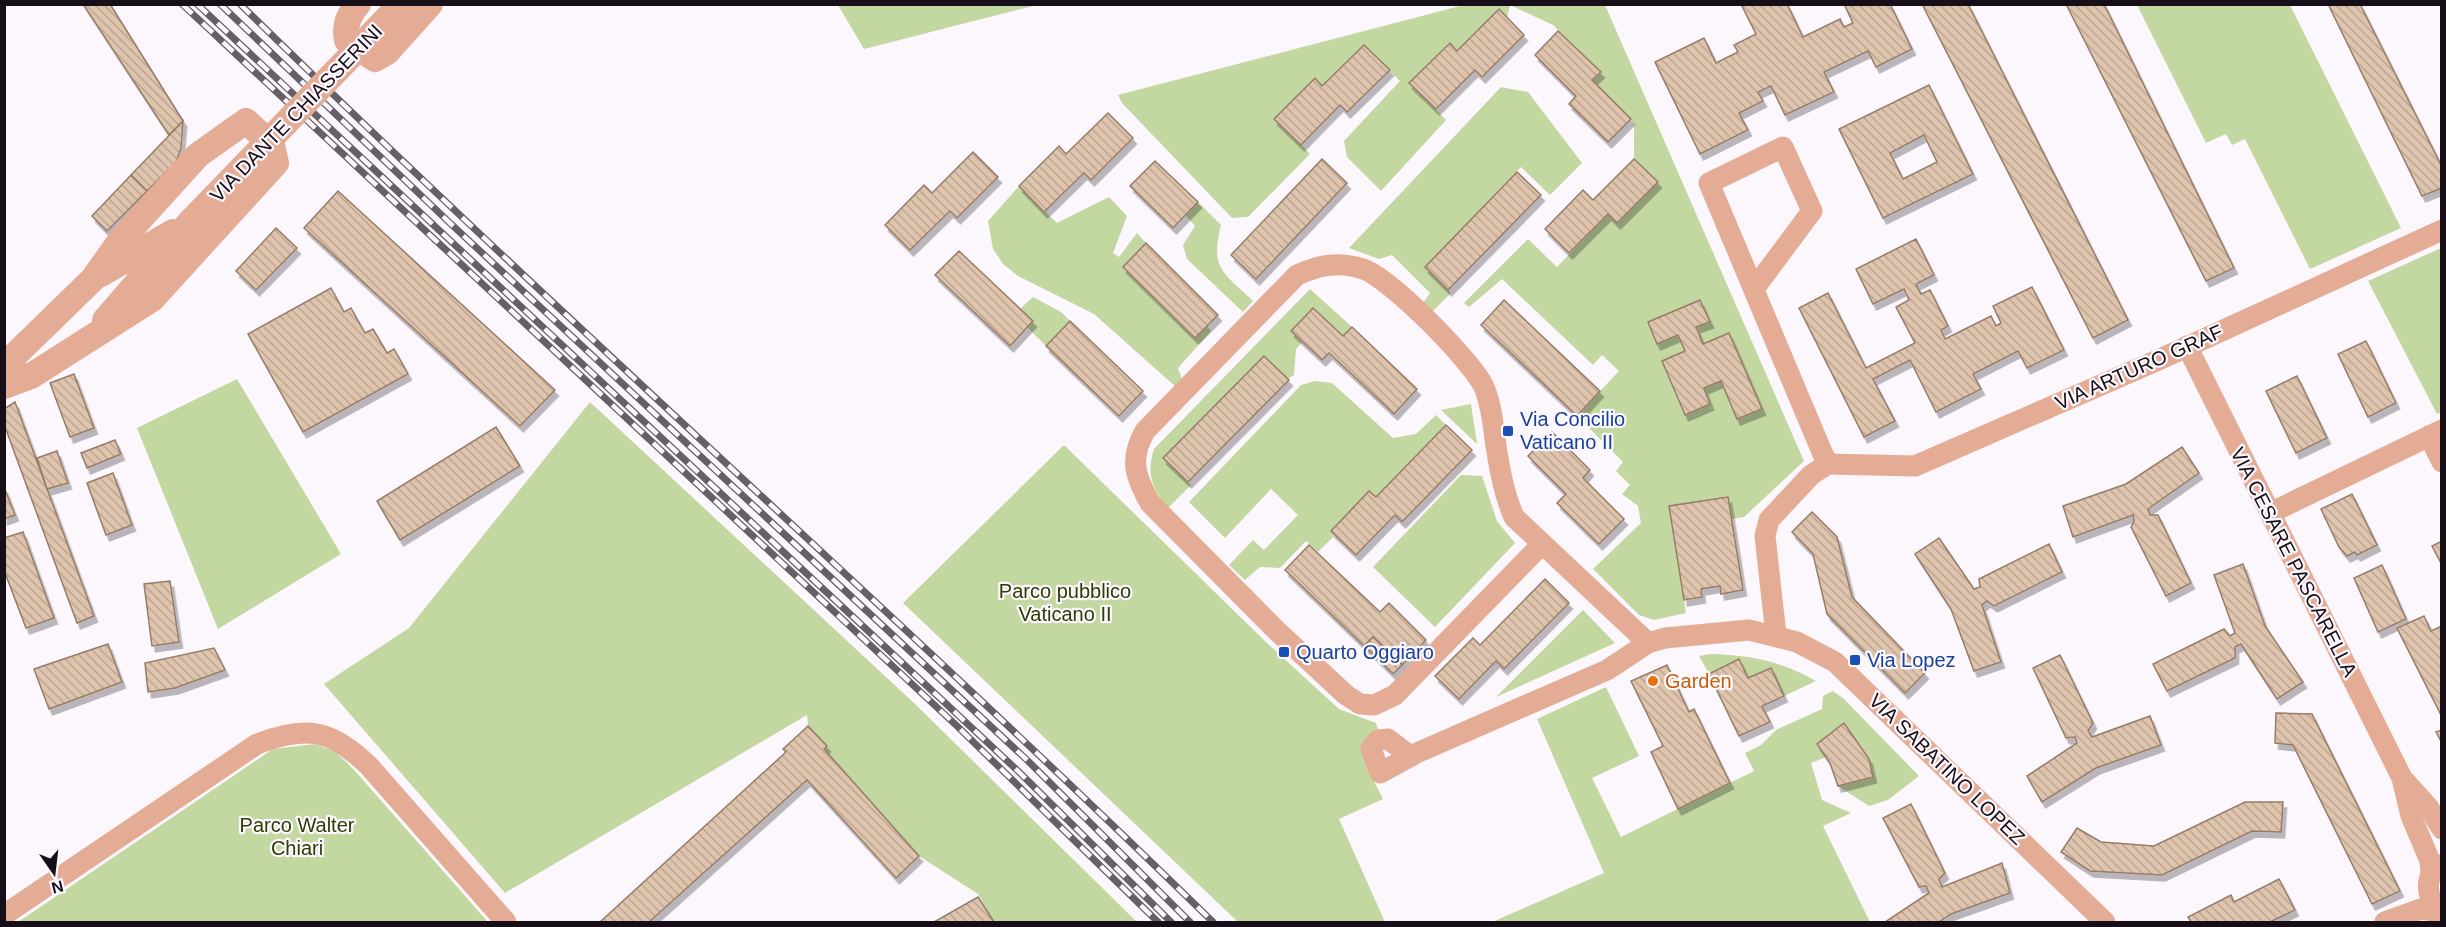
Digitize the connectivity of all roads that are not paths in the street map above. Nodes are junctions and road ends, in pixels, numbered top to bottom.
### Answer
1 (358, 4) edge
2 (400, 4) edge
3 (430, 4) edge
4 (191, 221) junction
5 (2442, 230) edge
6 (93, 279) junction
7 (1754, 289) junction
8 (71, 300) junction
9 (95, 336) junction
10 (2187, 346) junction
11 (4, 376) edge
12 (4, 386) edge
13 (2435, 433) edge
14 (2442, 462) edge
15 (1828, 464) junction
16 (2270, 513) junction
17 (1542, 544) junction
18 (1776, 635) junction
19 (1648, 643) junction
20 (1416, 753) dead end
21 (2403, 778) junction
22 (2442, 830) edge
23 (2434, 874) edge
24 (2441, 912) edge
25 (2406, 913) junction
26 (4, 915) edge
27 (506, 922) edge
28 (2105, 922) edge
29 (2385, 922) edge

1 - 3 street
2 - 4 street, VIA DANTE CHIASSERINI, bridge
4 - 6 street, VIA DANTE CHIASSERINI
4 - 9 street, VIA DANTE CHIASSERINI
5 - 10 street, VIA ARTURO GRAF
6 - 8 street
6 - 9 street
7 - 7 street
7 - 15 street
8 - 9 street
8 - 11 street
9 - 12 street, VIA DANTE CHIASSERINI
10 - 15 street, VIA ARTURO GRAF
10 - 16 street, VIA CESARE PASCARELLA
13 - 14 street
13 - 16 street
15 - 18 street
16 - 21 street, VIA CESARE PASCARELLA
17 - 17 street
17 - 19 street
18 - 19 street, VIA SABATINO LOPEZ
18 - 28 street, VIA SABATINO LOPEZ
19 - 20 street, VIA SABATINO LOPEZ
21 - 22 street
21 - 23 street
23 - 24 street
23 - 25 street
24 - 25 street
25 - 29 street
26 - 27 street

